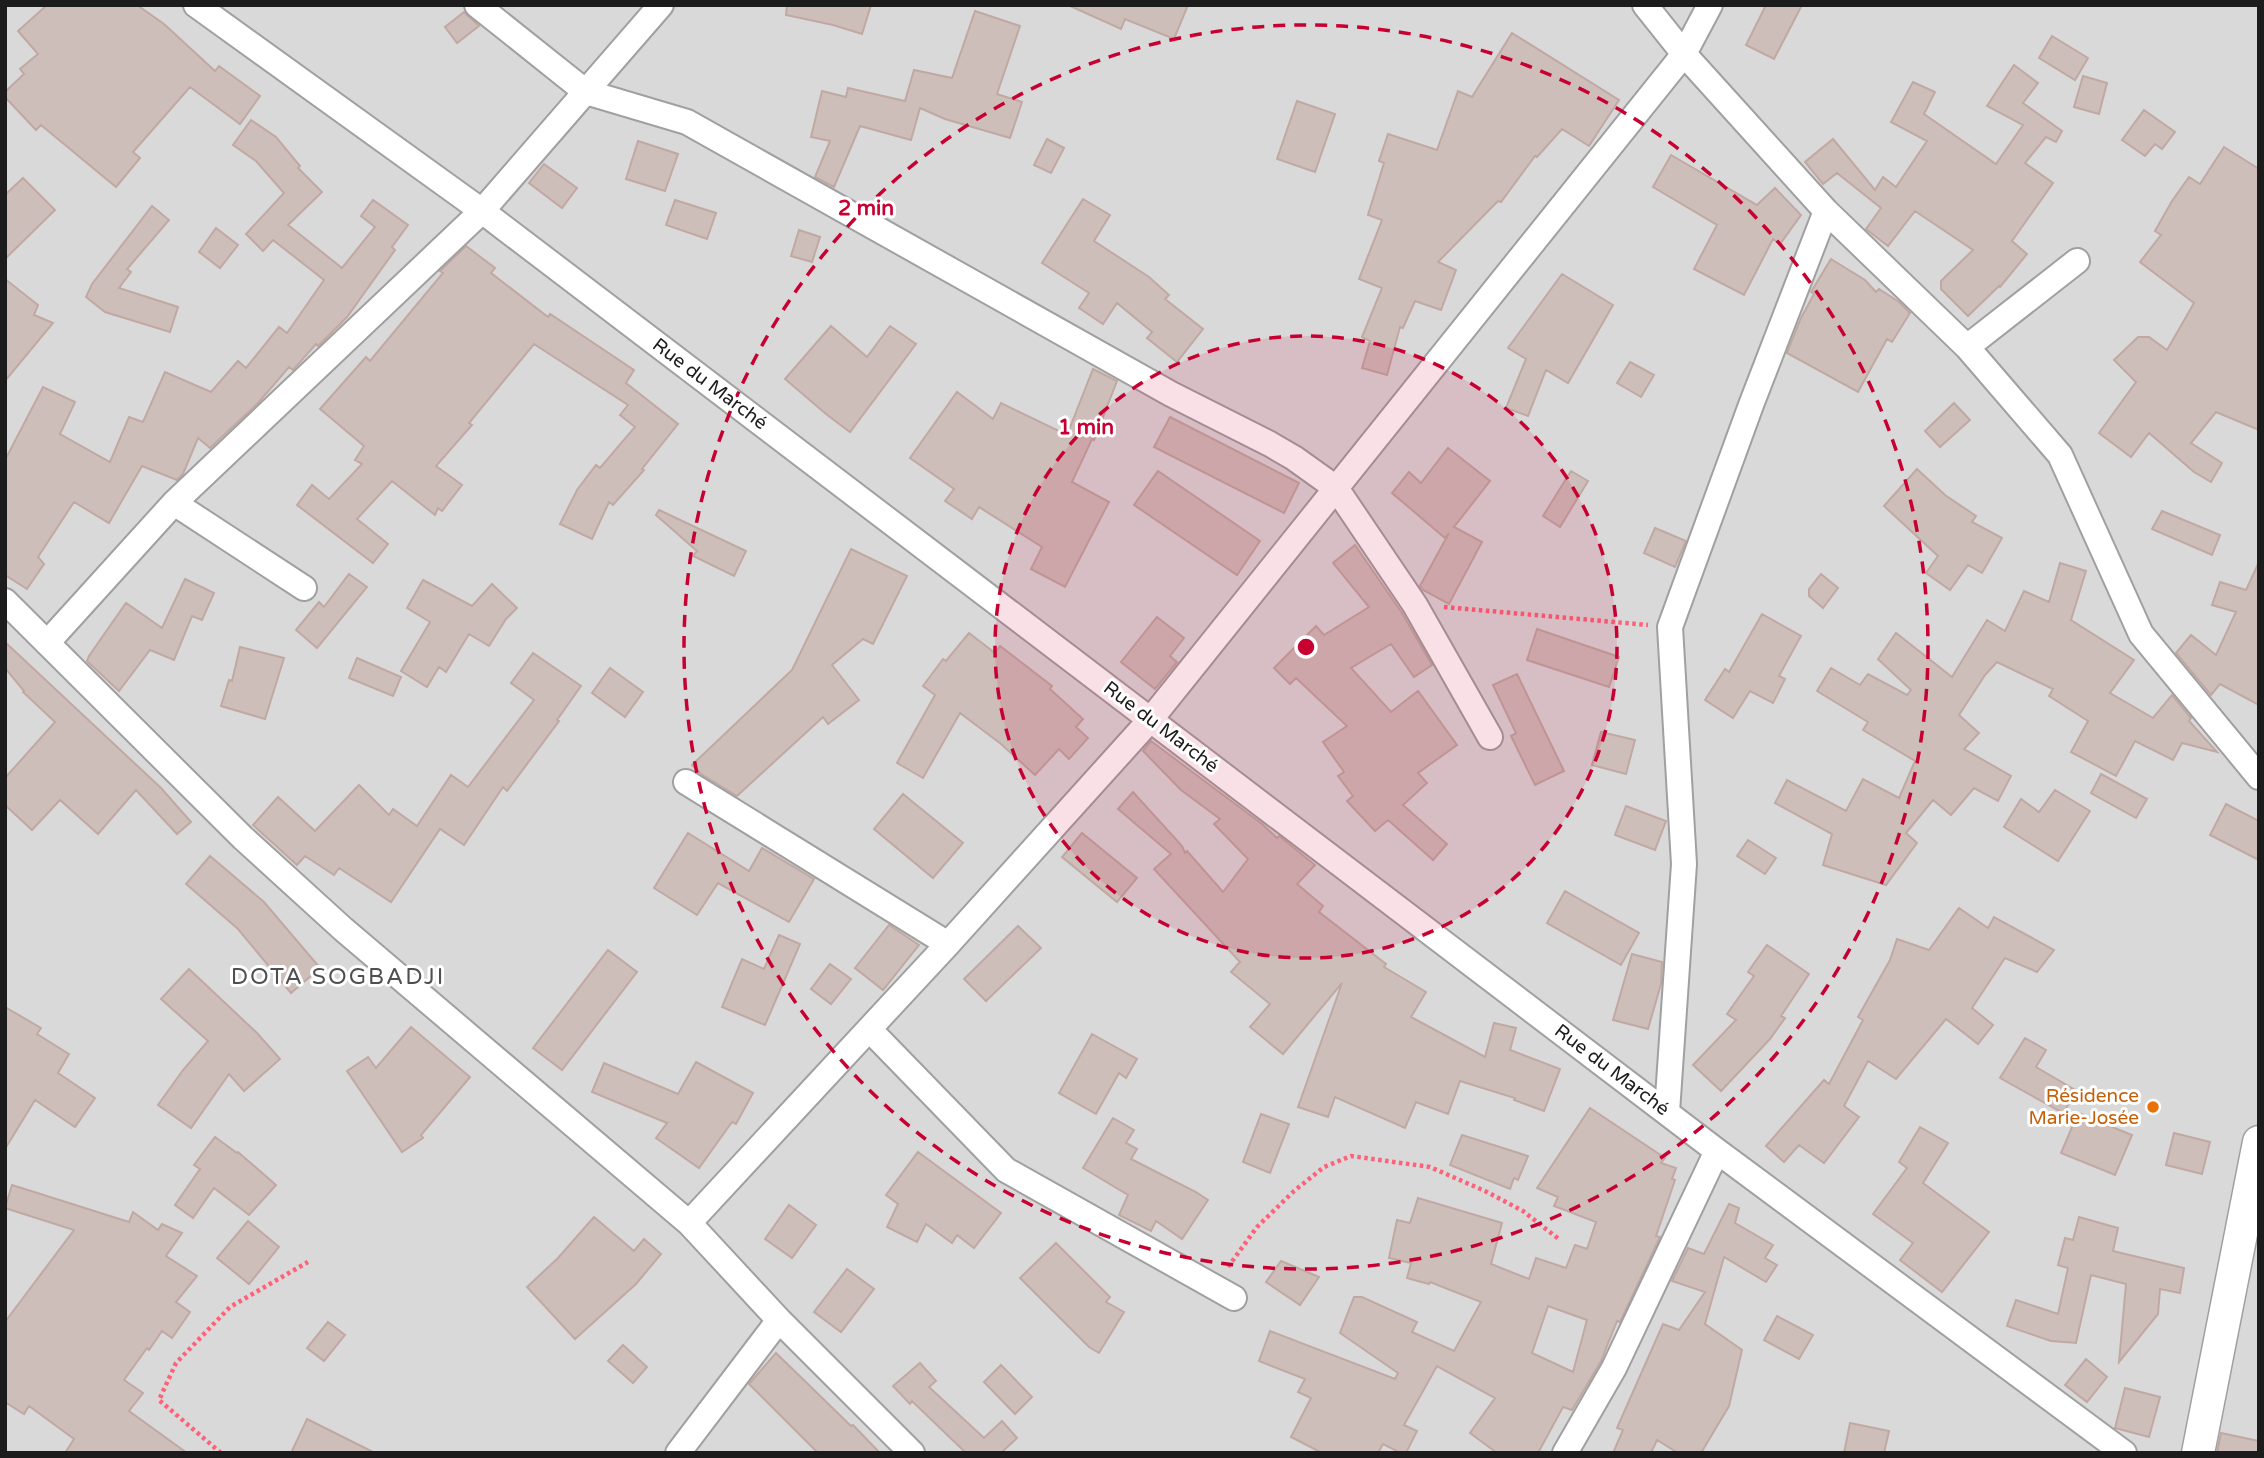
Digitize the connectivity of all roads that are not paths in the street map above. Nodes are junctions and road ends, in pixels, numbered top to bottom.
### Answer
1 (196, 5) edge
2 (477, 5) edge
3 (661, 5) edge
4 (1645, 5) edge
5 (1710, 5) edge
6 (1684, 54) junction
7 (586, 92) junction
8 (482, 211) junction
9 (1826, 211) junction
10 (2077, 261) dead end
11 (1967, 347) junction
12 (1336, 488) junction
13 (174, 503) junction
14 (304, 588) dead end
15 (5, 601) edge
16 (47, 643) junction
17 (1151, 719) junction
18 (1490, 737) dead end
19 (2259, 777) edge
20 (686, 782) dead end
21 (948, 944) junction
22 (869, 1029) junction
23 (1667, 1112) junction
24 (2259, 1142) edge
25 (1717, 1151) junction
26 (689, 1223) junction
27 (1224, 1293) road end
28 (779, 1320) junction
29 (678, 1453) edge
30 (912, 1453) edge
31 (1565, 1453) edge
32 (2124, 1453) edge
33 (2198, 1453) edge

1 - 8 street, Rue du Marché
2 - 7 street
3 - 7 street
4 - 6 street
5 - 6 street
6 - 9 street
6 - 12 street
7 - 8 street
7 - 12 street
8 - 13 street
8 - 17 street, Rue du Marché
9 - 11 street
9 - 23 street
10 - 11 street
11 - 19 street
12 - 17 street
12 - 18 street
13 - 14 street
13 - 16 street
15 - 16 street
16 - 26 street
17 - 21 street
17 - 23 street, Rue du Marché
20 - 21 street
21 - 22 street
22 - 26 street
22 - 27 street
23 - 25 street, Rue du Marché
24 - 33 street
25 - 31 street
25 - 32 street, Rue du Marché
26 - 28 street
28 - 29 street
28 - 30 street

